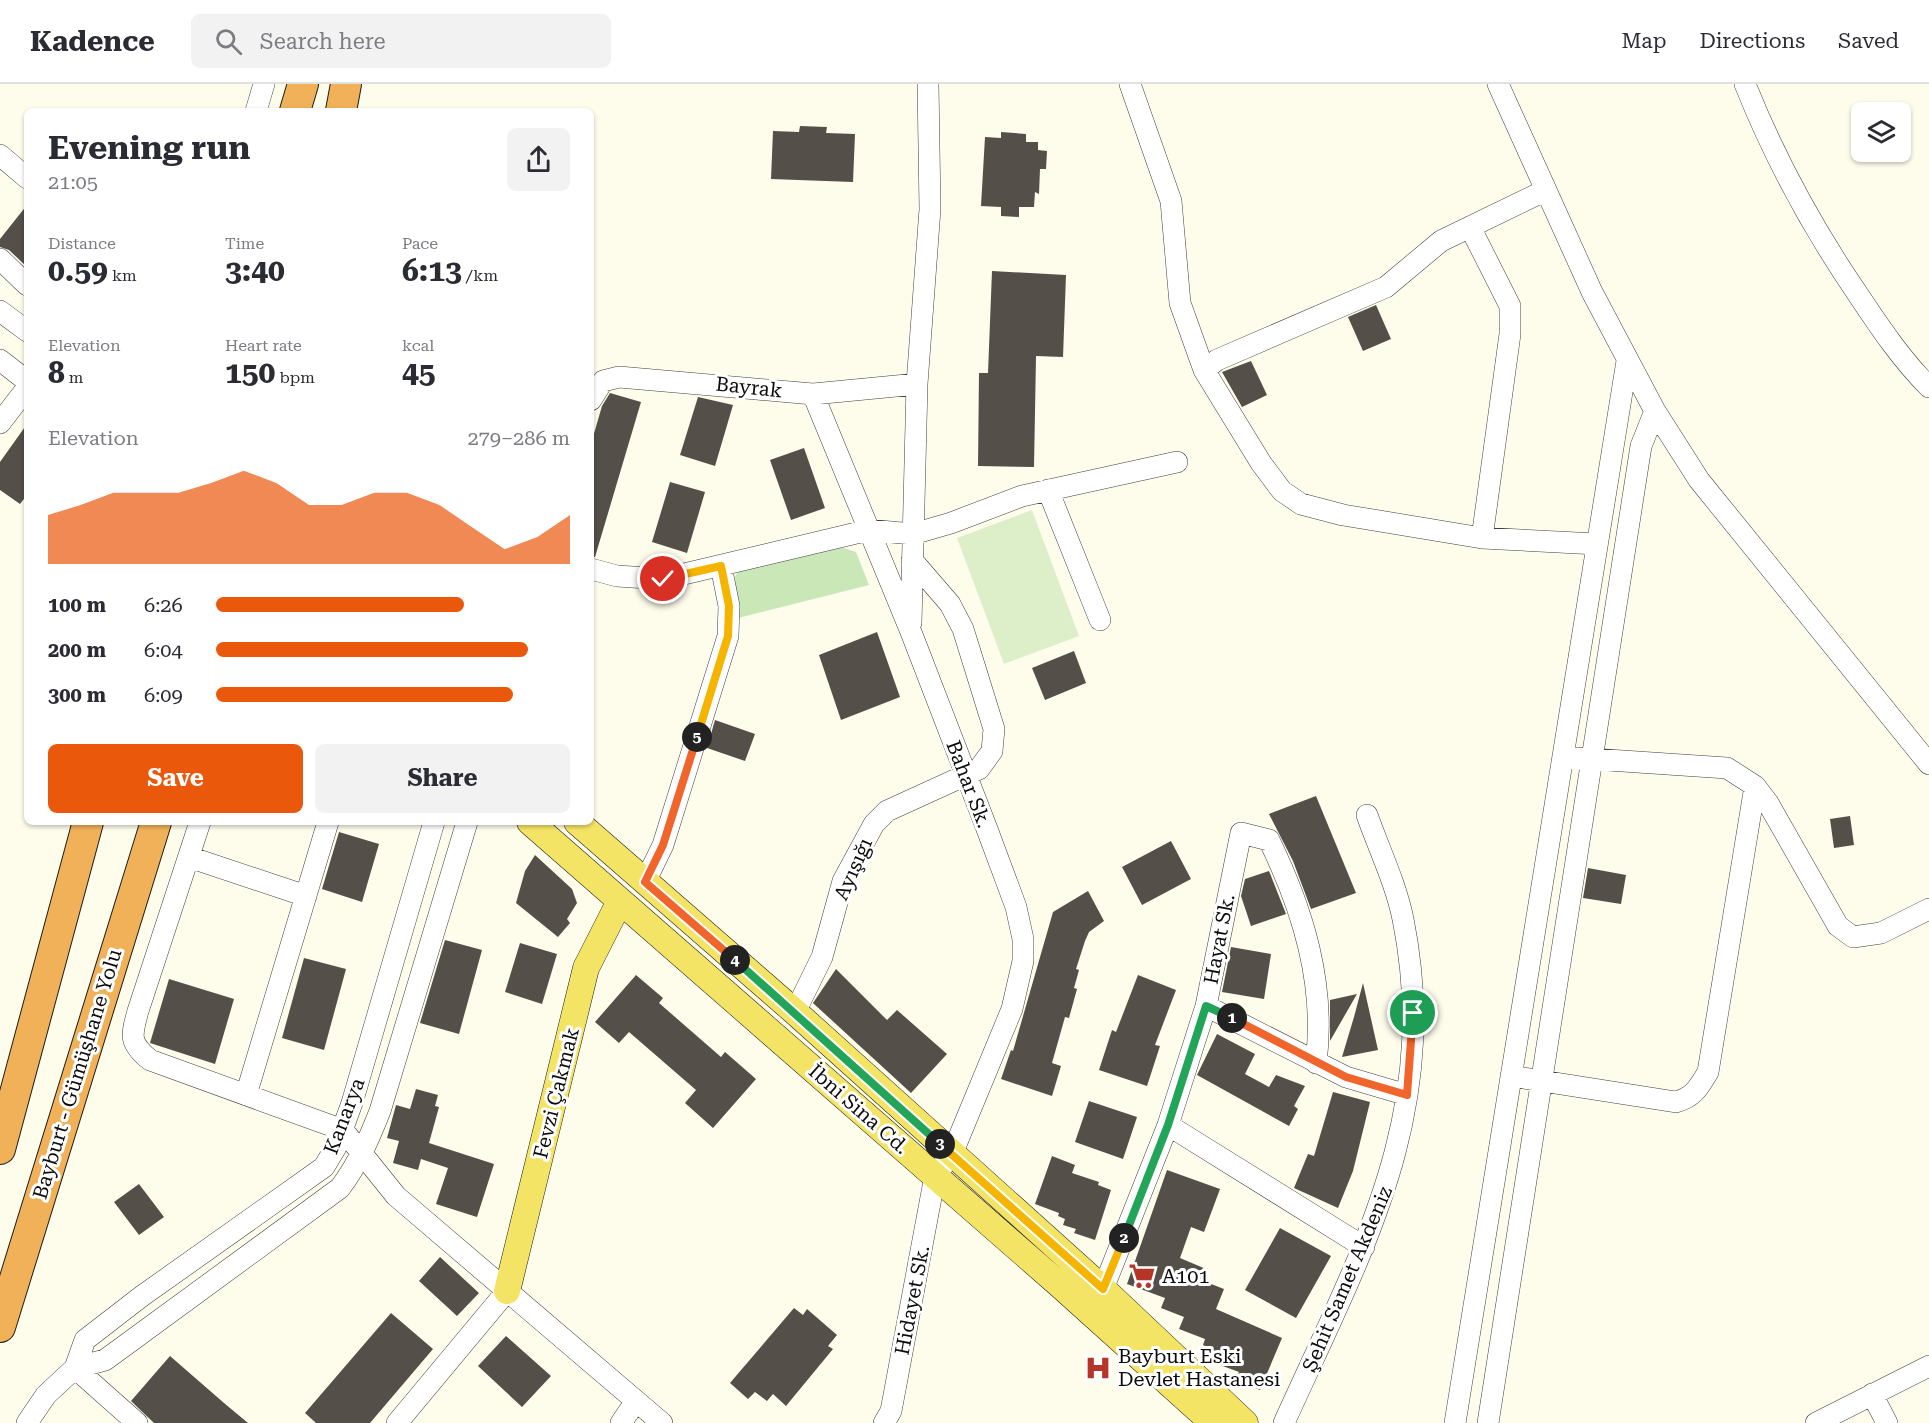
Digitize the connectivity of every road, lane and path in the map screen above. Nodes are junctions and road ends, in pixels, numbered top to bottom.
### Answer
1 (264, 84) edge
2 (303, 84) edge
3 (346, 84) edge
4 (928, 84) edge
5 (1130, 84) edge
6 (1498, 84) edge
7 (1745, 84) edge
8 (257, 108) edge
9 (296, 108) edge
10 (342, 108) edge
11 (0, 155) edge
12 (24, 175) edge
13 (1544, 191) junction
14 (1470, 227) junction
15 (0, 259) edge
16 (24, 282) edge
17 (0, 311) edge
18 (24, 329) edge
19 (1627, 360) junction
20 (2, 367) edge
21 (1204, 370) junction
22 (24, 379) edge
23 (916, 384) junction
24 (1929, 387) edge
25 (24, 392) edge
26 (813, 394) junction
27 (594, 395) edge
28 (1655, 411) junction
29 (0, 423) edge
30 (1178, 462) dead end
31 (1048, 490) junction
32 (870, 530) junction
33 (913, 534) junction
34 (1482, 538) junction
35 (1597, 544) junction
36 (912, 560) junction
37 (721, 566) junction
38 (594, 570) edge
39 (1100, 620) dead end
40 (911, 632) junction
41 (1563, 757) junction
42 (1593, 758) junction
43 (1929, 764) edge
44 (965, 775) junction
45 (1755, 786) junction
46 (1367, 815) dead end
47 (86, 825) edge
48 (155, 825) edge
49 (199, 825) edge
50 (327, 825) edge
51 (433, 825) edge
52 (466, 825) edge
53 (533, 825) edge
54 (580, 825) edge
55 (189, 856) junction
56 (645, 882) junction
57 (306, 896) junction
58 (620, 901) junction
59 (1929, 909) edge
60 (1206, 1006) junction
61 (795, 1012) junction
62 (1316, 1063) junction
63 (1512, 1077) junction
64 (1542, 1081) junction
65 (246, 1095) junction
66 (1407, 1095) junction
67 (1168, 1125) junction
68 (342, 1130) junction
69 (0, 1149) edge
70 (363, 1153) junction
71 (952, 1154) junction
72 (935, 1176) junction
73 (1364, 1247) junction
74 (1103, 1289) junction
75 (507, 1291) junction
76 (0, 1327) edge
77 (1929, 1366) edge
78 (75, 1368) junction
79 (1872, 1394) junction
80 (636, 1401) junction
81 (27, 1423) edge
82 (137, 1423) edge
83 (397, 1423) edge
84 (621, 1423) edge
85 (662, 1423) edge
86 (884, 1423) edge
87 (1213, 1423) edge
88 (1245, 1423) edge
89 (1284, 1423) edge
90 (1455, 1423) edge
91 (1488, 1423) edge
92 (1816, 1423) edge
93 (1887, 1423) edge

1 - 8 street
2 - 9 highway
3 - 10 highway
4 - 23 street
5 - 21 street
6 - 13 street
7 - 24 street
11 - 12 street
13 - 14 street
13 - 19 street
14 - 21 street
14 - 34 street
15 - 16 street
17 - 18 street
19 - 28 street
19 - 35 street
20 - 22 street
21 - 34 street
23 - 26 street, Bayrak
23 - 33 street
25 - 29 street
26 - 27 street, Bayrak
26 - 32 street, Bahar Sk.
28 - 42 street
28 - 43 street
30 - 31 street
31 - 33 street
31 - 39 street
32 - 33 street
32 - 37 street
32 - 40 street, Bahar Sk.
33 - 36 street
34 - 35 street
35 - 41 street
36 - 40 street
36 - 44 street, Ayışığı
37 - 38 street
37 - 56 street
40 - 44 street, Bahar Sk.
41 - 42 street
41 - 63 street
42 - 45 street
42 - 64 street
44 - 61 street, Ayışığı
44 - 71 street, Bahar Sk.
45 - 59 street
45 - 64 street
46 - 66 street, Şehit Samet Akdeniz
47 - 69 highway
48 - 76 highway, Bayburt - Gümüşhane Yolu
49 - 55 street
50 - 57 street
51 - 68 street, Kanarya
52 - 70 street
53 - 58 main road, İbni Sina Cd.
54 - 56 main road, İbni Sina Cd.
55 - 57 street
55 - 65 street
56 - 61 main road, İbni Sina Cd.
57 - 65 street
58 - 72 main road, İbni Sina Cd.
58 - 75 main road, Fevzi Çakmak
60 - 62 street
60 - 62 street, Hayat Sk.
60 - 67 street, Hayat Sk.
61 - 71 main road, İbni Sina Cd.
62 - 66 street
63 - 64 street
63 - 90 street
64 - 91 street
65 - 68 street
66 - 73 street, Şehit Samet Akdeniz
67 - 73 street
67 - 74 street, Hayat Sk.
68 - 70 street
68 - 78 street, Kanarya
70 - 75 street
70 - 78 street
71 - 72 street, Bahar Sk.
71 - 74 main road, İbni Sina Cd.
72 - 86 street, Hidayet Sk.
72 - 87 main road, İbni Sina Cd.
73 - 89 street, Şehit Samet Akdeniz
74 - 88 main road, İbni Sina Cd.
75 - 80 street
75 - 83 street
77 - 79 street
78 - 81 street
78 - 82 street
79 - 92 street
79 - 93 street
80 - 84 street
80 - 85 street

